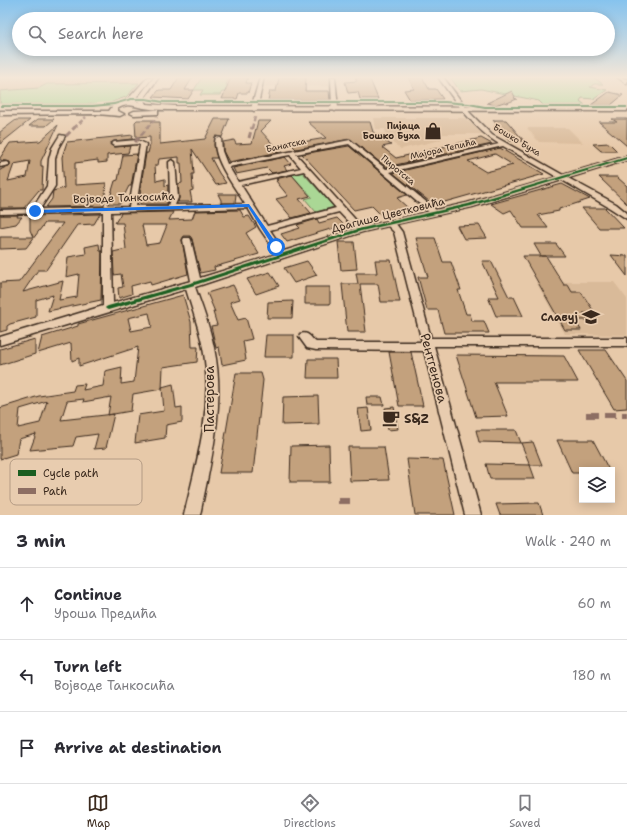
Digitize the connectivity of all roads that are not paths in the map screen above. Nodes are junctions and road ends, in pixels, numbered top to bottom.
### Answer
1 (128, 101) edge
2 (141, 101) edge
3 (256, 101) edge
4 (335, 101) edge
5 (460, 101) edge
6 (462, 101) edge
7 (143, 105) junction
8 (118, 107) junction
9 (255, 107) junction
10 (335, 107) junction
11 (0, 109) edge
12 (627, 109) edge
13 (469, 112) junction
14 (0, 113) edge
15 (134, 113) junction
16 (627, 113) edge
17 (62, 136) dead end
18 (218, 138) dead end
19 (350, 142) joint
20 (114, 144) dead end
21 (505, 144) junction
22 (291, 153) junction
23 (627, 158) edge
24 (172, 162) dead end
25 (225, 166) junction
26 (305, 169) junction
27 (386, 171) junction
28 (562, 177) junction
29 (237, 184) junction
30 (249, 206) junction
31 (171, 207) junction
32 (132, 208) junction
33 (107, 209) junction
34 (340, 209) junction
35 (35, 211) junction
36 (0, 212) edge
37 (435, 213) junction
38 (627, 217) edge
39 (391, 224) junction
40 (264, 229) junction
41 (360, 230) junction
42 (187, 240) dead end
43 (282, 255) junction
44 (193, 284) junction
45 (108, 308) junction
46 (304, 337) dead end
47 (0, 341) edge
48 (627, 342) edge
49 (428, 345) junction
50 (192, 515) edge
51 (473, 515) edge

1 - 8 street
2 - 7 street
3 - 9 street
4 - 10 street
5 - 13 street
6 - 13 street
7 - 8 street
7 - 9 street
7 - 15 street
8 - 11 street
8 - 14 street
8 - 15 street
9 - 10 street
10 - 13 street
12 - 13 street
13 - 15 street
13 - 16 street
13 - 21 street, Бошко Буха
17 - 35 street
18 - 25 street
19 - 22 street, Банатска
19 - 27 street, Пиротска
20 - 32 street
21 - 27 street, Мајора Тепића
21 - 28 street, Бошко Буха
22 - 25 street, Банатска
22 - 26 street
23 - 28 street, Драгише Цветковића
24 - 31 street
25 - 29 street
26 - 29 street
26 - 34 street
27 - 37 street, Пиротска
28 - 37 street, Драгише Цветковића
28 - 38 street, Бошко Буха
29 - 30 street
30 - 31 street, Војводе Танкосића
30 - 40 street
31 - 32 street, Војводе Танкосића
32 - 33 street, Војводе Танкосића
33 - 35 street, Војводе Танкосића
33 - 45 street
34 - 40 street
34 - 41 street
35 - 36 street, Војводе Танкосића
37 - 39 street, Драгише Цветковића
39 - 41 street, Драгише Цветковића
39 - 49 street, Рентгенова
40 - 43 street
41 - 43 street, Драгише Цветковића
42 - 44 street, Пастерова
43 - 44 street, Драгише Цветковића
44 - 45 street, Драгише Цветковића
44 - 50 street, Пастерова
45 - 47 street, Драгише Цветковића
46 - 49 street
48 - 49 street
49 - 51 street, Рентгенова

